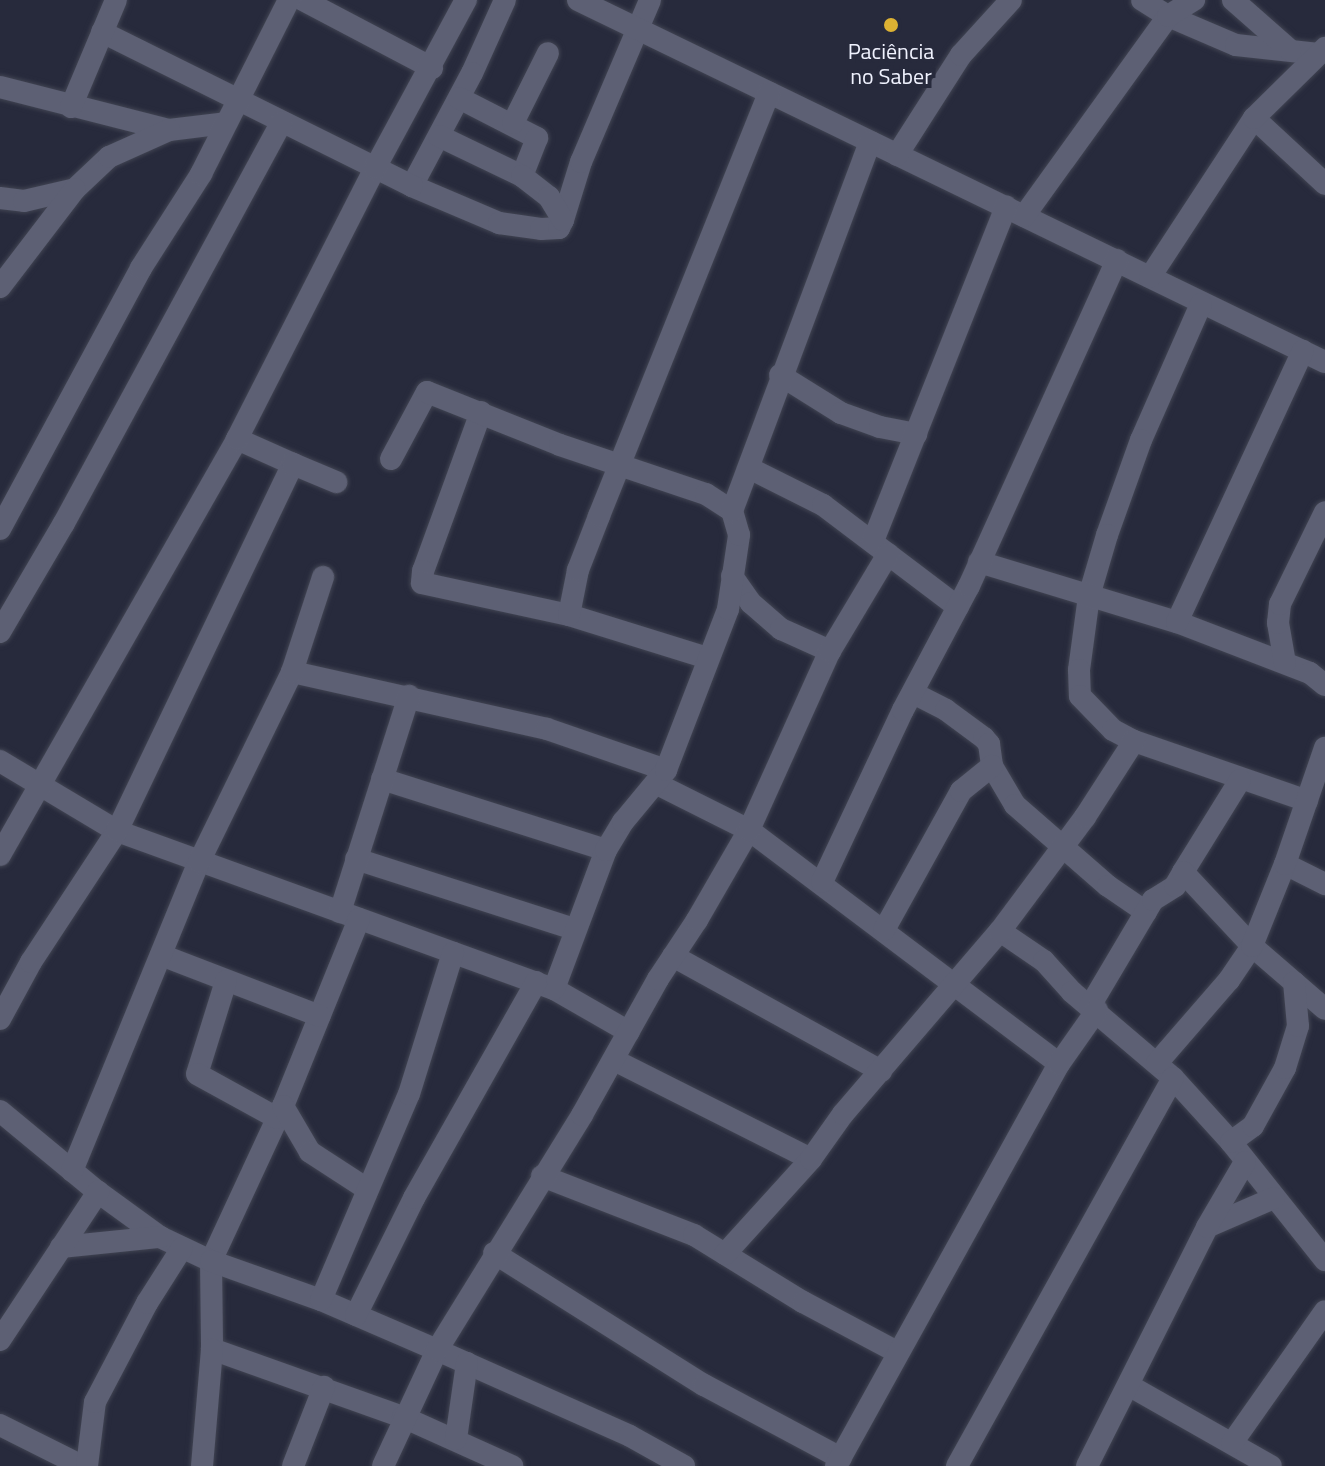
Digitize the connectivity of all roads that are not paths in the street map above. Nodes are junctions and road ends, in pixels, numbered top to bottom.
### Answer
1 (116, 0) edge
2 (289, 0) edge
3 (303, 0) edge
4 (466, 0) edge
5 (505, 0) edge
6 (578, 0) edge
7 (650, 0) edge
8 (1011, 0) edge
9 (1142, 0) edge
10 (1194, 0) edge
11 (1233, 0) edge
12 (1168, 16) junction
13 (636, 28) junction
14 (102, 32) junction
15 (1290, 50) junction
16 (1322, 51) edge
17 (548, 53) dead end
18 (432, 68) junction
19 (0, 87) edge
20 (769, 93) junction
21 (238, 98) junction
22 (459, 98) junction
23 (71, 107) junction
24 (1254, 118) junction
25 (282, 122) junction
26 (226, 123) junction
27 (513, 123) junction
28 (169, 130) junction
29 (439, 136) junction
30 (870, 142) junction
31 (897, 155) junction
32 (375, 168) junction
33 (522, 176) junction
34 (1325, 184) edge
35 (412, 186) junction
36 (75, 189) junction
37 (0, 198) edge
38 (1015, 212) junction
39 (563, 220) junction
40 (1117, 260) junction
41 (1150, 277) junction
42 (0, 287) edge
43 (1201, 304) junction
44 (1303, 351) junction
45 (1325, 362) edge
46 (780, 375) junction
47 (481, 412) junction
48 (916, 434) junction
49 (237, 439) junction
50 (391, 459) dead end
51 (293, 464) junction
52 (619, 465) junction
53 (749, 468) junction
54 (336, 482) dead end
55 (732, 511) junction
56 (1325, 512) edge
57 (0, 529) edge
58 (880, 547) junction
59 (979, 562) junction
60 (732, 576) junction
61 (323, 577) dead end
62 (1089, 596) junction
63 (958, 607) junction
64 (1278, 614) junction
65 (569, 615) junction
66 (1177, 622) junction
67 (0, 632) edge
68 (830, 651) junction
69 (1253, 651) junction
70 (707, 658) junction
71 (1285, 663) junction
72 (292, 672) junction
73 (1320, 676) edge
74 (913, 693) junction
75 (409, 696) junction
76 (1134, 741) junction
77 (1325, 748) edge
78 (0, 761) edge
79 (992, 766) junction
80 (661, 777) junction
81 (382, 779) junction
82 (1240, 780) junction
83 (41, 785) junction
84 (1307, 801) junction
85 (749, 830) junction
86 (117, 831) junction
87 (1063, 845) junction
88 (606, 850) junction
89 (0, 855) edge
90 (356, 859) junction
91 (199, 862) junction
92 (1285, 864) junction
93 (1183, 872) junction
94 (822, 882) junction
95 (1325, 884) edge
96 (1146, 912) junction
97 (349, 916) junction
98 (574, 929) junction
99 (884, 930) junction
100 (1000, 931) junction
101 (1252, 946) junction
102 (453, 953) junction
103 (161, 955) junction
104 (673, 956) junction
105 (226, 981) junction
106 (1294, 982) junction
107 (955, 983) junction
108 (545, 986) junction
109 (1093, 1008) junction
110 (1325, 1009) edge
111 (320, 1016) junction
112 (0, 1019) edge
113 (629, 1032) junction
114 (614, 1060) junction
115 (1059, 1064) junction
116 (1165, 1070) junction
117 (881, 1071) junction
118 (0, 1111) edge
119 (280, 1112) junction
120 (1231, 1142) junction
121 (811, 1159) junction
122 (1245, 1162) junction
123 (72, 1171) junction
124 (542, 1176) junction
125 (367, 1189) junction
126 (98, 1192) junction
127 (1274, 1198) junction
128 (1207, 1227) junction
129 (160, 1237) junction
130 (61, 1247) junction
131 (182, 1248) junction
132 (494, 1253) junction
133 (725, 1254) junction
134 (1325, 1260) edge
135 (211, 1261) junction
136 (321, 1300) junction
137 (1325, 1311) edge
138 (356, 1315) junction
139 (0, 1340) edge
140 (212, 1349) junction
141 (437, 1350) junction
142 (897, 1352) junction
143 (467, 1363) junction
144 (1130, 1386) junction
145 (324, 1387) junction
146 (403, 1417) junction
147 (0, 1425) edge
148 (456, 1439) junction
149 (1232, 1443) junction
150 (838, 1462) edge
151 (84, 1466) edge
152 (202, 1466) edge
153 (293, 1466) edge
154 (383, 1466) edge
155 (512, 1466) edge
156 (684, 1466) edge
157 (957, 1466) edge
158 (1087, 1466) edge
159 (1271, 1466) edge

1 - 14 street
2 - 21 street
3 - 18 street
4 - 18 street
5 - 22 street
6 - 13 street
7 - 13 street
8 - 31 street
9 - 12 street
10 - 12 street
11 - 15 street
12 - 15 street
12 - 38 street
13 - 20 street
13 - 39 street
14 - 21 street
14 - 23 street
15 - 16 street
16 - 24 street
17 - 27 street
18 - 32 street
19 - 23 street
20 - 30 street
20 - 52 street
21 - 25 street
21 - 26 street
22 - 27 street
22 - 29 street
23 - 28 street
24 - 34 street
24 - 41 street
25 - 32 street
25 - 67 street
26 - 28 street
26 - 57 street
27 - 33 street
28 - 36 street
29 - 33 street
29 - 35 street
30 - 31 street
30 - 46 street
31 - 38 street
32 - 35 street
32 - 49 street
33 - 39 street
35 - 39 street
36 - 37 street
36 - 42 street
38 - 40 street
38 - 48 street
40 - 41 street
40 - 59 street
41 - 43 street
43 - 44 street
43 - 62 street
44 - 45 street
44 - 66 street
46 - 48 street
46 - 53 street
47 - 50 street
47 - 52 street
47 - 65 street
48 - 58 street
49 - 51 street
49 - 83 street
51 - 54 street
51 - 86 street
52 - 55 street
52 - 65 street
53 - 55 street
53 - 58 street
55 - 60 street
56 - 64 street
58 - 63 street
58 - 68 street
59 - 62 street
59 - 63 street
60 - 68 street
60 - 70 street
61 - 72 street
62 - 66 street
62 - 76 street
63 - 74 street
64 - 69 street
64 - 71 street
65 - 70 street
66 - 69 street
68 - 85 street
69 - 71 street
70 - 80 street
71 - 73 street
72 - 75 street
72 - 91 street
74 - 79 street
74 - 94 street
75 - 80 street
75 - 81 street
76 - 82 street
76 - 87 street
77 - 84 street
78 - 83 street
79 - 87 street
79 - 99 street
80 - 85 street
80 - 88 street
81 - 88 street
81 - 90 street
82 - 84 street
82 - 93 street
83 - 86 street
83 - 89 street
84 - 92 street
85 - 94 street
85 - 104 street
86 - 91 street
86 - 112 street
87 - 96 street
87 - 100 street
88 - 98 street
90 - 97 street
90 - 98 street
91 - 97 street
91 - 103 street
92 - 95 street
92 - 101 street
93 - 96 street
93 - 101 street
94 - 99 street
96 - 109 street
97 - 102 street
97 - 111 street
98 - 108 street
99 - 107 street
100 - 107 street
100 - 109 street
101 - 106 street
101 - 116 street
102 - 108 street
102 - 125 street
103 - 105 street
103 - 123 street
104 - 113 street
104 - 117 street
105 - 111 street
105 - 119 street
106 - 110 street
106 - 120 street
107 - 115 street
107 - 117 street
108 - 113 street
108 - 138 street
109 - 115 street
109 - 116 street
111 - 119 street
113 - 114 street
114 - 121 street
114 - 124 street
115 - 142 street
116 - 120 street
116 - 157 street
117 - 121 street
118 - 123 street
119 - 125 street
119 - 135 street
120 - 122 street
121 - 133 street
122 - 127 street
122 - 128 street
123 - 126 street
124 - 132 street
124 - 133 street
125 - 136 street
126 - 129 street
126 - 130 street
127 - 128 street
127 - 134 street
128 - 144 street
129 - 130 street
129 - 131 street
130 - 139 street
131 - 135 street
131 - 151 street
132 - 141 street
132 - 150 street
133 - 142 street
135 - 136 street
135 - 140 street
136 - 138 street
137 - 149 street
138 - 141 street
140 - 145 street
140 - 152 street
141 - 143 street
141 - 146 street
142 - 150 street
143 - 148 street
143 - 156 street
144 - 149 street
144 - 158 street
145 - 146 street
145 - 153 street
146 - 148 street
146 - 154 street
147 - 151 street
148 - 155 street
149 - 159 street

